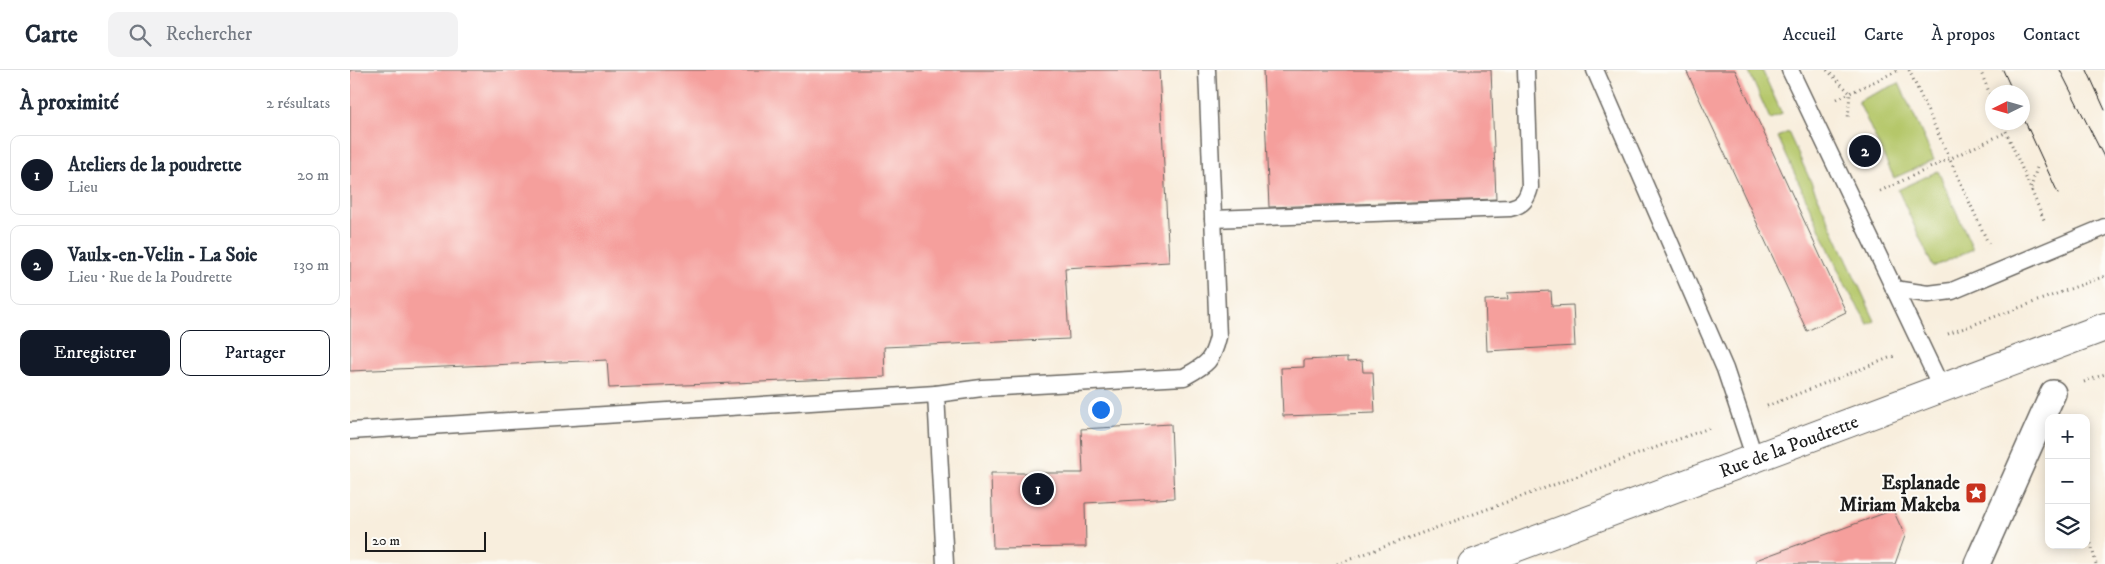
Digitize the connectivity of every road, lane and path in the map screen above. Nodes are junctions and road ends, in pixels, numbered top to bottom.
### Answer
1 (1207, 70) edge
2 (1526, 70) edge
3 (1595, 70) edge
4 (1790, 70) edge
5 (1828, 70) edge
6 (1899, 70) edge
7 (1910, 70) edge
8 (1980, 70) edge
9 (1986, 85) edge
10 (1850, 93) junction
11 (1832, 101) dead end
12 (1847, 128) dead end
13 (2006, 132) joint
14 (1950, 158) junction
15 (2037, 166) dead end
16 (2030, 188) junction
17 (1873, 194) dead end
18 (1212, 219) junction
19 (2105, 227) edge
20 (2048, 229) dead end
21 (1992, 252) dead end
22 (1894, 289) junction
23 (2105, 328) edge
24 (1942, 389) junction
25 (2053, 393) dead end
26 (936, 394) junction
27 (350, 431) edge
28 (1754, 459) junction
29 (2090, 540) edge
30 (945, 564) edge
31 (1472, 564) edge
32 (1977, 564) edge
33 (2096, 564) edge

1 - 18 lane
2 - 18 lane
3 - 28 lane
4 - 22 lane
5 - 10 path
6 - 10 path
7 - 14 path
8 - 9 path
10 - 11 path
10 - 12 path
13 - 14 path
13 - 16 path
14 - 17 path
14 - 21 path
15 - 16 path
16 - 20 path
18 - 26 lane
19 - 22 lane
22 - 24 lane
23 - 24 street, Rue de la Poudrette
24 - 28 street, Rue de la Poudrette
25 - 32 street
26 - 27 lane
26 - 30 lane
28 - 31 street, Rue de la Poudrette
29 - 33 path

